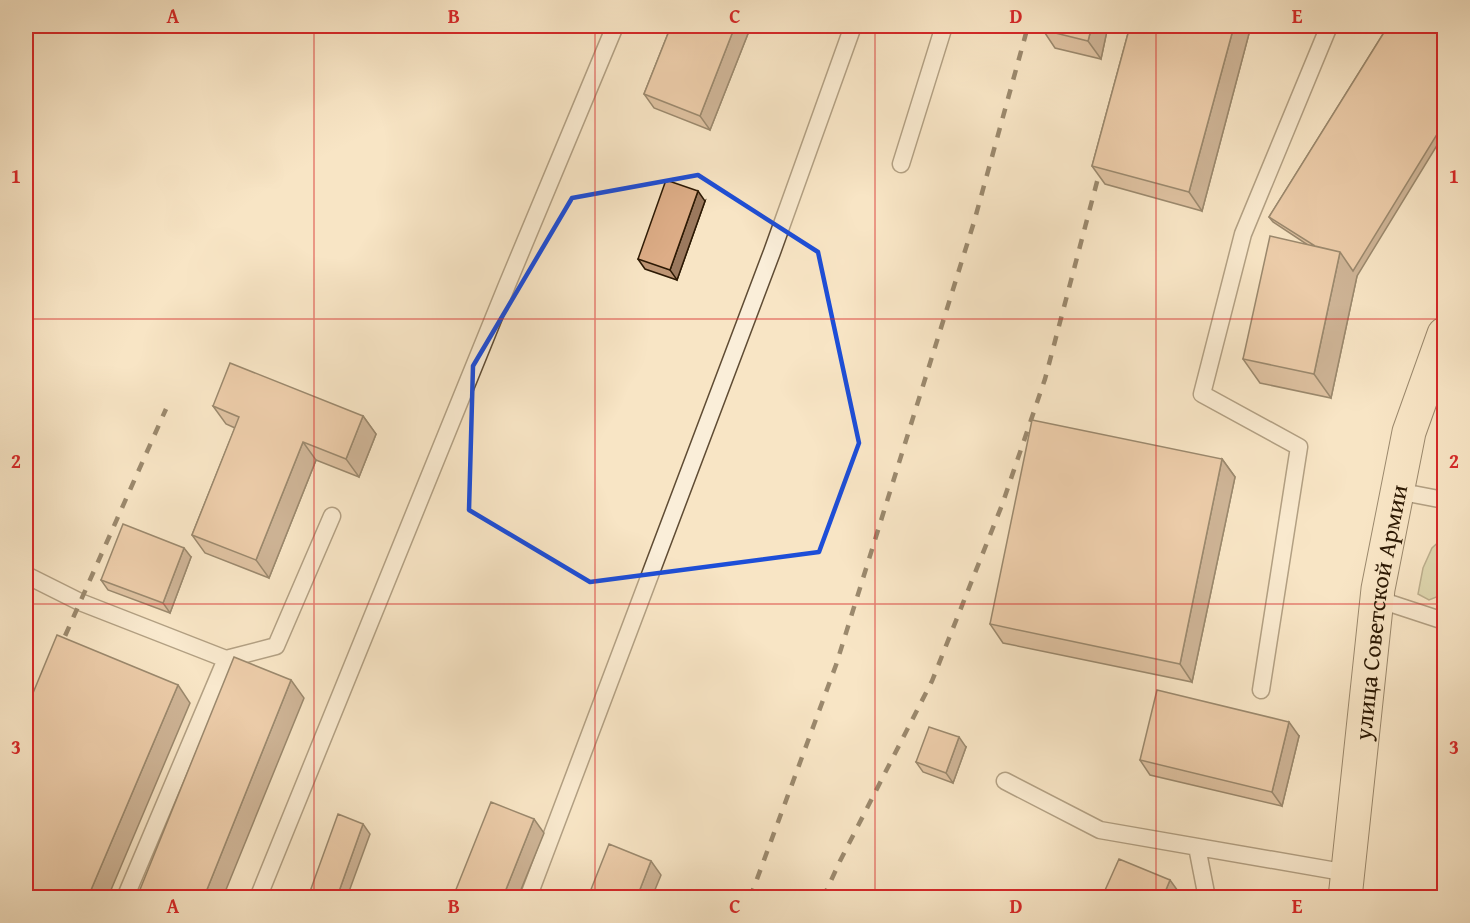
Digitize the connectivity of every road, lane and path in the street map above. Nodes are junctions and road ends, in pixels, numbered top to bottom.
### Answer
1 (615, 26) edge
2 (853, 26) edge
3 (944, 26) edge
4 (1329, 26) edge
5 (902, 164) dead end
6 (1441, 355) edge
7 (1397, 491) junction
8 (1444, 500) edge
9 (332, 516) dead end
10 (26, 575) edge
11 (1377, 599) junction
12 (1444, 621) edge
13 (226, 659) junction
14 (1261, 690) dead end
15 (1005, 781) dead end
16 (1197, 847) junction
17 (1346, 885) edge
18 (125, 897) edge
19 (258, 897) edge
20 (528, 897) edge
21 (1207, 897) edge

1 - 19 lane
2 - 20 lane
3 - 5 lane
4 - 14 lane
6 - 7 main road, улица Советской Армии
7 - 8 lane
7 - 11 main road, улица Советской Армии
9 - 13 lane
10 - 13 lane
11 - 12 lane
11 - 17 main road, улица Советской Армии
13 - 18 lane
15 - 16 lane
16 - 17 lane
16 - 21 lane

